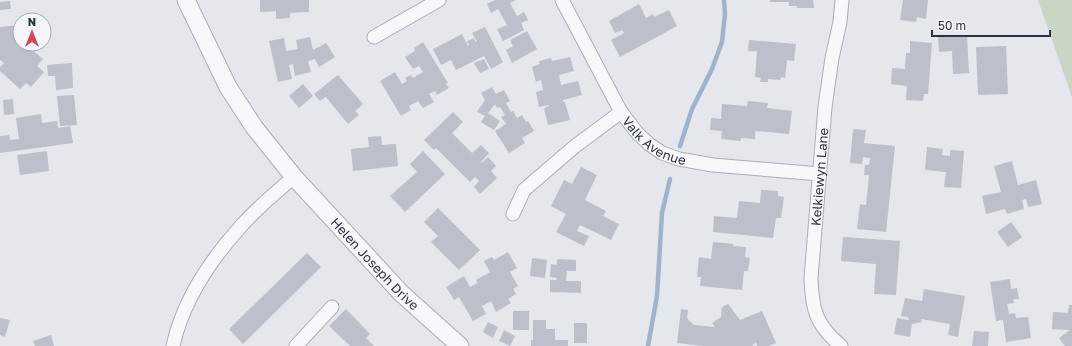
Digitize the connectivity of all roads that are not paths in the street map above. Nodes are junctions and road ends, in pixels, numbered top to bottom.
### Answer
1 (186, 0) edge
2 (439, 0) edge
3 (562, 0) edge
4 (842, 0) edge
5 (374, 37) dead end
6 (621, 112) junction
7 (820, 174) junction
8 (294, 177) junction
9 (513, 214) dead end
10 (332, 307) dead end
11 (300, 344) edge
12 (173, 346) edge
13 (460, 346) edge
14 (841, 346) edge

1 - 8 street, Helen Joseph Drive
2 - 5 street
3 - 6 street, Valk Avenue
4 - 7 street, Kelkiewyn Lane
6 - 7 street, Valk Avenue
6 - 9 street
7 - 14 street, Kelkiewyn Lane
8 - 12 street
8 - 13 street, Helen Joseph Drive
10 - 11 street

